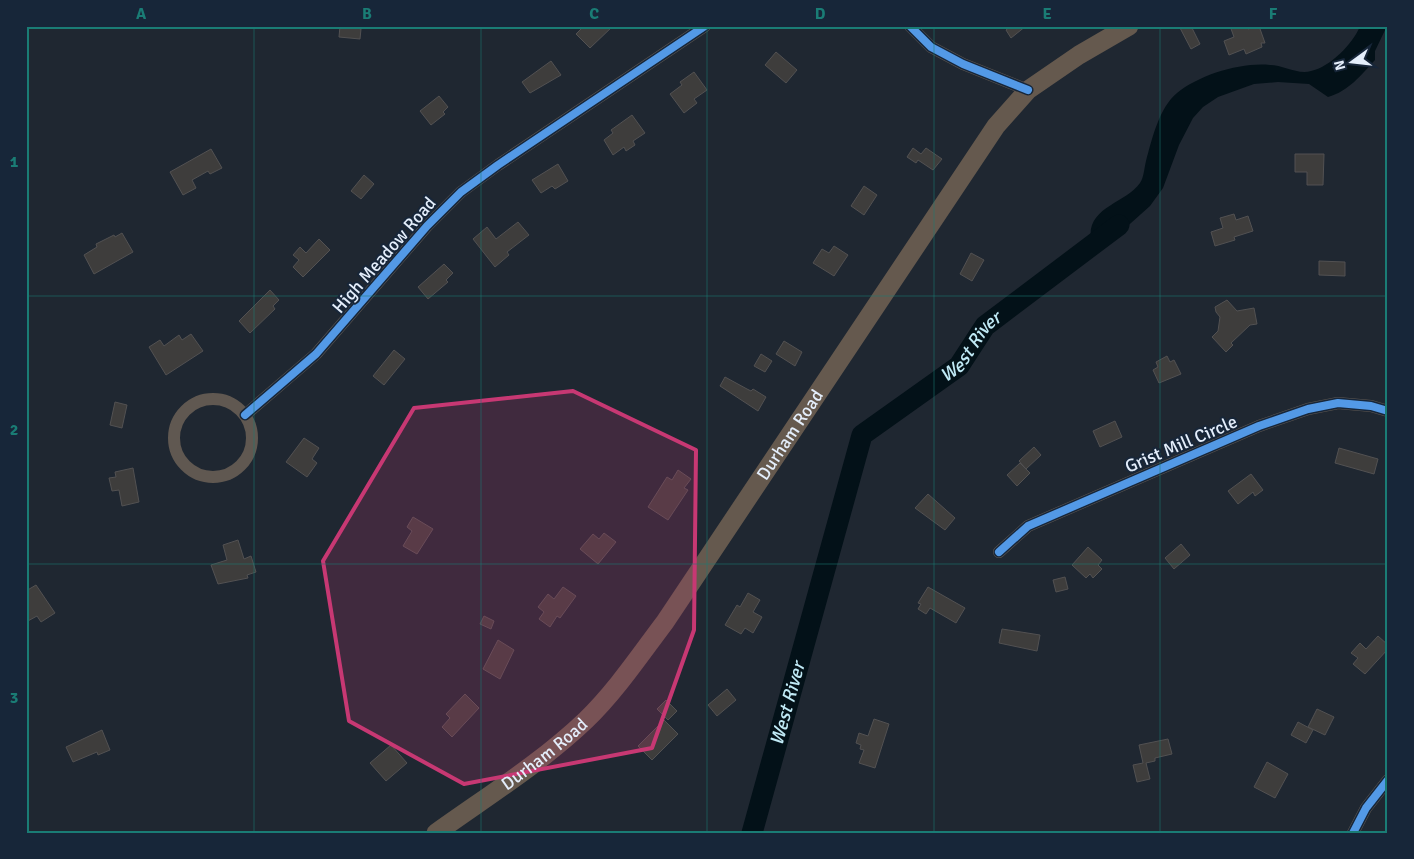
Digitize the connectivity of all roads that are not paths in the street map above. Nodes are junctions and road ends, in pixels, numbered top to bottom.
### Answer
1 (705, 26) edge
2 (910, 26) edge
3 (1129, 26) edge
4 (1028, 90) junction
5 (1388, 411) edge
6 (244, 415) junction
7 (999, 552) dead end
8 (1388, 780) edge
9 (436, 833) edge
10 (1353, 833) edge

1 - 6 street, High Meadow Road
2 - 4 street
3 - 4 main road, Durham Road
4 - 9 main road, Durham Road
5 - 7 street, Grist Mill Circle
6 - 6 street
8 - 10 street

